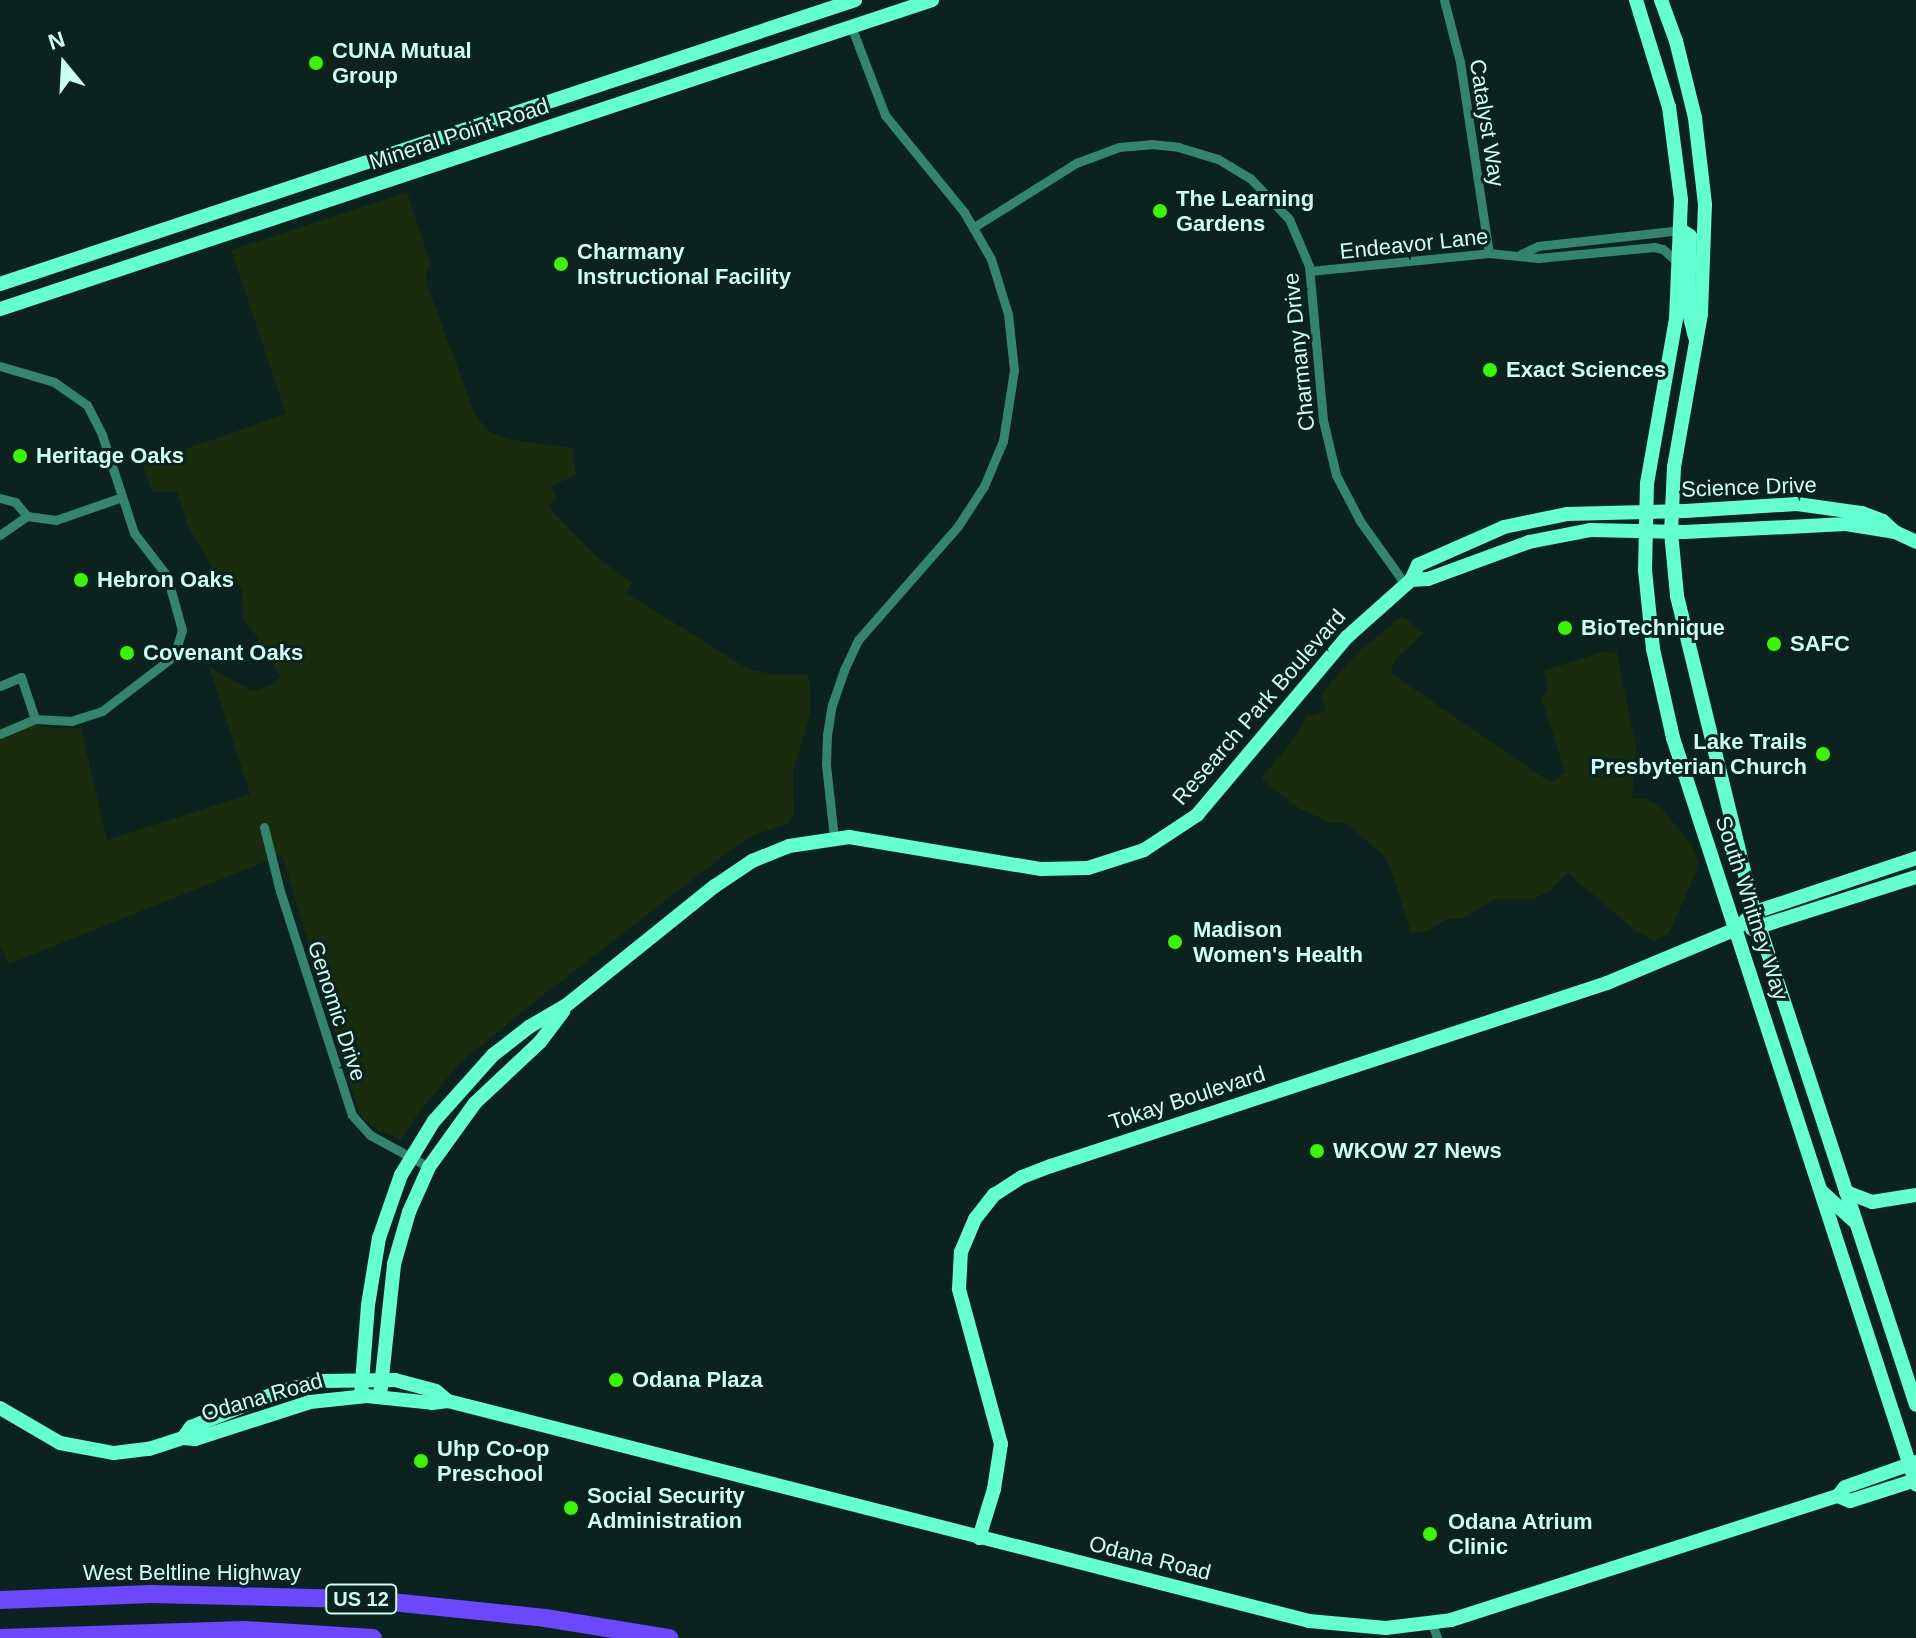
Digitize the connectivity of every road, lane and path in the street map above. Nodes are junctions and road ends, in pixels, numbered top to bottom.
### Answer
1 (932, 0) edge
2 (1444, 0) edge
3 (1636, 0) edge
4 (1661, 0) edge
5 (847, 1) edge
6 (851, 26) junction
7 (974, 227) junction
8 (1681, 230) junction
9 (1489, 253) junction
10 (1521, 254) junction
11 (1680, 266) junction
12 (1310, 271) junction
13 (0, 284) edge
14 (0, 309) edge
15 (1697, 345) junction
16 (0, 366) edge
17 (122, 497) junction
18 (0, 498) edge
19 (1646, 512) junction
20 (1671, 512) junction
21 (27, 516) junction
22 (1646, 531) junction
23 (1671, 532) junction
24 (1895, 532) junction
25 (0, 535) edge
26 (1916, 542) edge
27 (1408, 582) junction
28 (0, 686) edge
29 (35, 719) junction
30 (0, 734) edge
31 (264, 827) dead end
32 (834, 838) junction
33 (1913, 859) edge
34 (1916, 878) edge
35 (1755, 912) junction
36 (1736, 929) junction
37 (1761, 929) junction
38 (568, 1004) junction
39 (410, 1157) junction
40 (429, 1167) junction
41 (1821, 1191) junction
42 (1846, 1192) junction
43 (1916, 1195) edge
44 (1856, 1223) junction
45 (1833, 1227) junction
46 (1864, 1246) junction
47 (361, 1378) junction
48 (383, 1379) junction
49 (361, 1396) junction
50 (380, 1396) junction
51 (448, 1401) junction
52 (1916, 1405) edge
53 (0, 1408) edge
54 (183, 1438) junction
55 (1913, 1463) edge
56 (1916, 1481) edge
57 (1838, 1496) junction
58 (979, 1538) junction
59 (0, 1600) edge
60 (1435, 1631) edge
61 (0, 1638) edge
62 (373, 1638) edge
63 (669, 1638) edge

1 - 6 street, Mineral Point Road
2 - 9 street, Catalyst Way
3 - 8 street, South Whitney Way
4 - 15 street, South Whitney Way
5 - 6 street
5 - 13 street, Mineral Point Road
6 - 7 street
6 - 14 street, Mineral Point Road
7 - 12 street, Charmany Drive
7 - 32 street
8 - 10 street, Endeavor Lane
8 - 11 street, South Whitney Way
8 - 15 street
9 - 10 street, Endeavor Lane
9 - 12 street, Endeavor Lane
10 - 11 street, Endeavor Lane
11 - 19 street, South Whitney Way
12 - 27 street, Charmany Drive
15 - 20 street, South Whitney Way
16 - 17 street
17 - 21 street
17 - 29 street
18 - 21 street
19 - 20 street, Science Drive
19 - 22 street, South Whitney Way
19 - 27 street, Research Park Boulevard
20 - 23 street, South Whitney Way
20 - 24 street, Science Drive
21 - 25 street
22 - 23 street, Science Drive
22 - 27 street, Research Park Boulevard
22 - 36 street, South Whitney Way
23 - 24 street, Science Drive
23 - 35 street, South Whitney Way
24 - 26 street, Science Drive
27 - 32 street, Research Park Boulevard
28 - 29 street
29 - 30 street
31 - 39 street, Genomic Drive
32 - 38 street, Research Park Boulevard
33 - 34 street
33 - 35 street, Tokay Boulevard
34 - 37 street, Tokay Boulevard
35 - 36 street, Tokay Boulevard
35 - 37 street, South Whitney Way
36 - 37 street, Tokay Boulevard
36 - 41 street, South Whitney Way
36 - 58 street, Tokay Boulevard
37 - 42 street, South Whitney Way
38 - 39 street, Research Park Boulevard
38 - 40 street, Research Park Boulevard
39 - 40 street, Genomic Drive
39 - 47 street, Research Park Boulevard
40 - 48 street, Research Park Boulevard
41 - 44 street
41 - 45 street, South Whitney Way
42 - 43 street
42 - 44 street, South Whitney Way
44 - 46 street, South Whitney Way
45 - 46 street
45 - 55 street, South Whitney Way
46 - 52 street, South Whitney Way
47 - 48 street, Odana Road
47 - 49 street, Research Park Boulevard
47 - 54 street, Odana Road
48 - 50 street, Research Park Boulevard
48 - 51 street, Odana Road
49 - 50 street, Odana Road
49 - 54 street, Odana Road
50 - 51 street, Odana Road
51 - 58 street, Odana Road
53 - 54 street, Odana Road
55 - 56 street, South Whitney Way
55 - 57 street, Odana Road
56 - 57 street, Odana Road
57 - 60 street, Odana Road
58 - 60 street, Odana Road
59 - 63 highway, West Beltline Highway / US 12
61 - 62 highway, US 12

